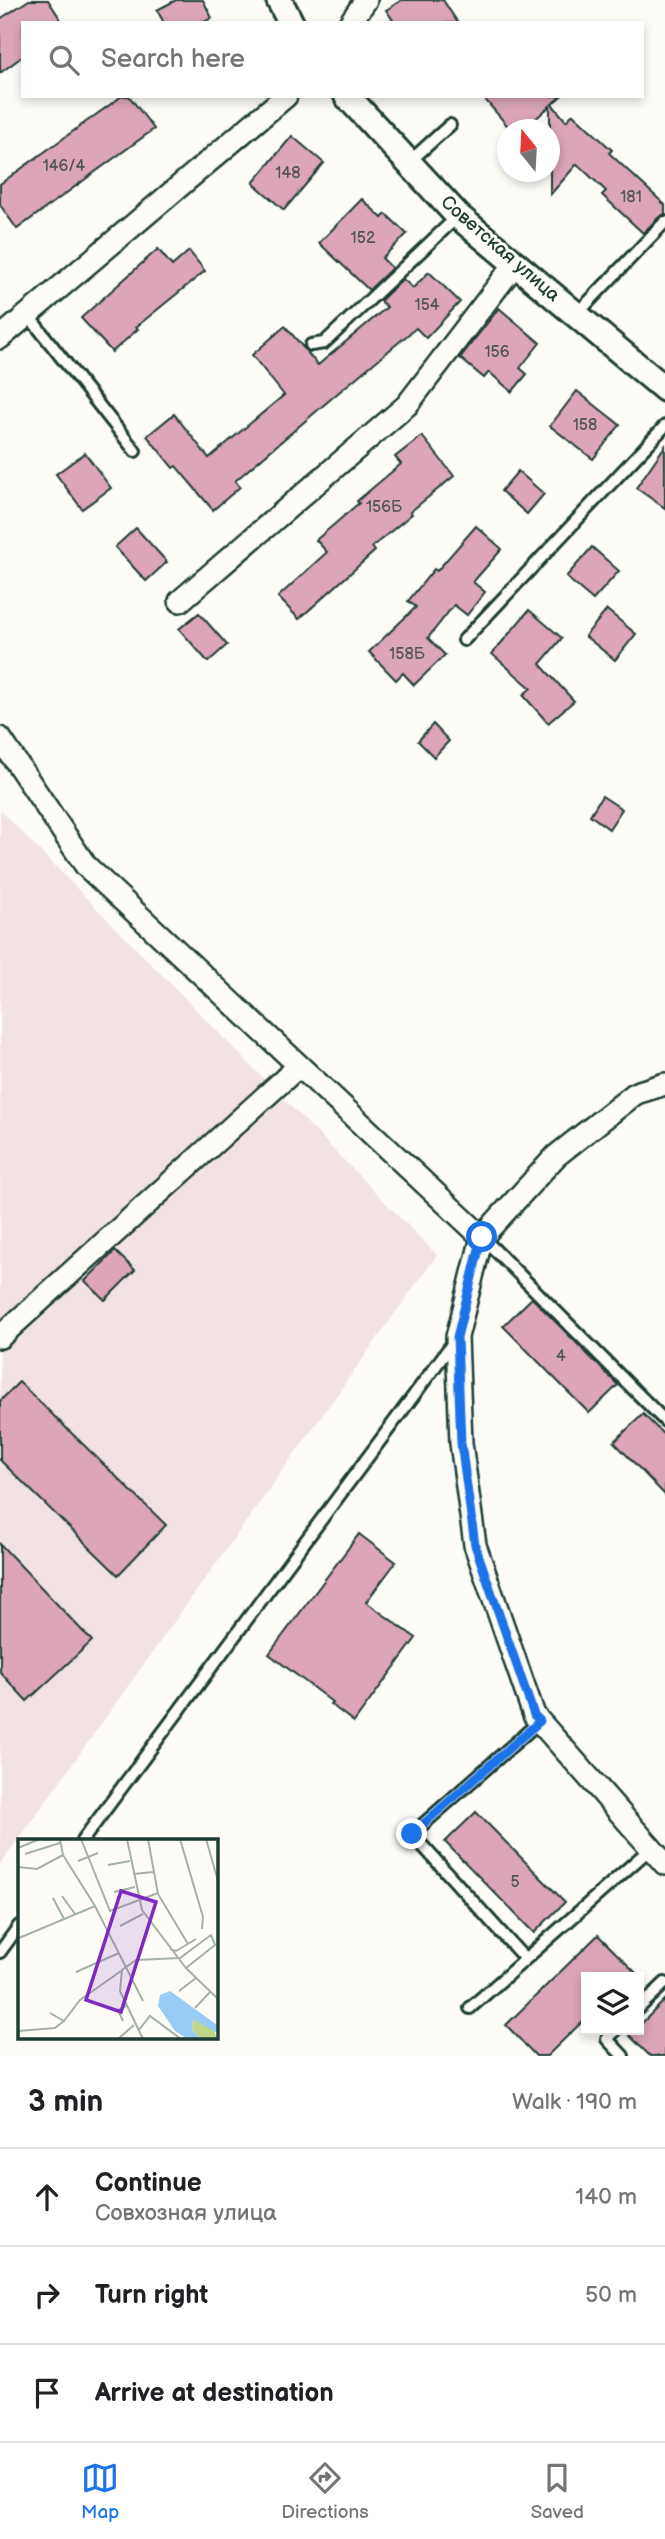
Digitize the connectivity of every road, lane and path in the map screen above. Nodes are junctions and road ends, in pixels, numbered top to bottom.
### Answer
1 (279, 0) edge
2 (366, 0) edge
3 (290, 21) edge
4 (351, 21) edge
5 (284, 98) edge
6 (349, 98) edge
7 (450, 125) dead end
8 (408, 163) junction
9 (457, 216) junction
10 (665, 222) edge
11 (515, 264) junction
12 (28, 315) junction
13 (576, 315) junction
14 (0, 338) edge
15 (311, 345) dead end
16 (665, 389) edge
17 (665, 426) edge
18 (135, 451) dead end
19 (180, 601) dead end
20 (464, 640) dead end
21 (0, 737) edge
22 (299, 1066) junction
23 (665, 1084) edge
24 (482, 1237) junction
25 (0, 1337) edge
26 (457, 1337) junction
27 (665, 1421) edge
28 (540, 1721) junction
29 (83, 1839) edge
30 (658, 1856) edge
31 (18, 1927) edge
32 (0, 1952) edge
33 (526, 1959) junction
34 (665, 1983) edge
35 (644, 2003) edge
36 (471, 2008) dead end
37 (611, 2035) edge
38 (623, 2056) edge

1 - 3 street
2 - 4 street
5 - 12 street
6 - 8 street, Советская улица
7 - 8 lane
8 - 9 street, Советская улица
9 - 11 street, Советская улица
9 - 15 lane
10 - 13 lane
11 - 13 street, Советская улица
11 - 19 street
12 - 14 street
12 - 18 lane
13 - 16 street, Советская улица
17 - 20 lane
21 - 22 street
22 - 24 street
22 - 25 street
23 - 24 street
24 - 26 street
24 - 27 lane
26 - 28 street
26 - 29 lane
28 - 30 street
28 - 33 lane
30 - 33 lane
31 - 32 lane
33 - 36 lane
34 - 35 lane
37 - 38 lane

